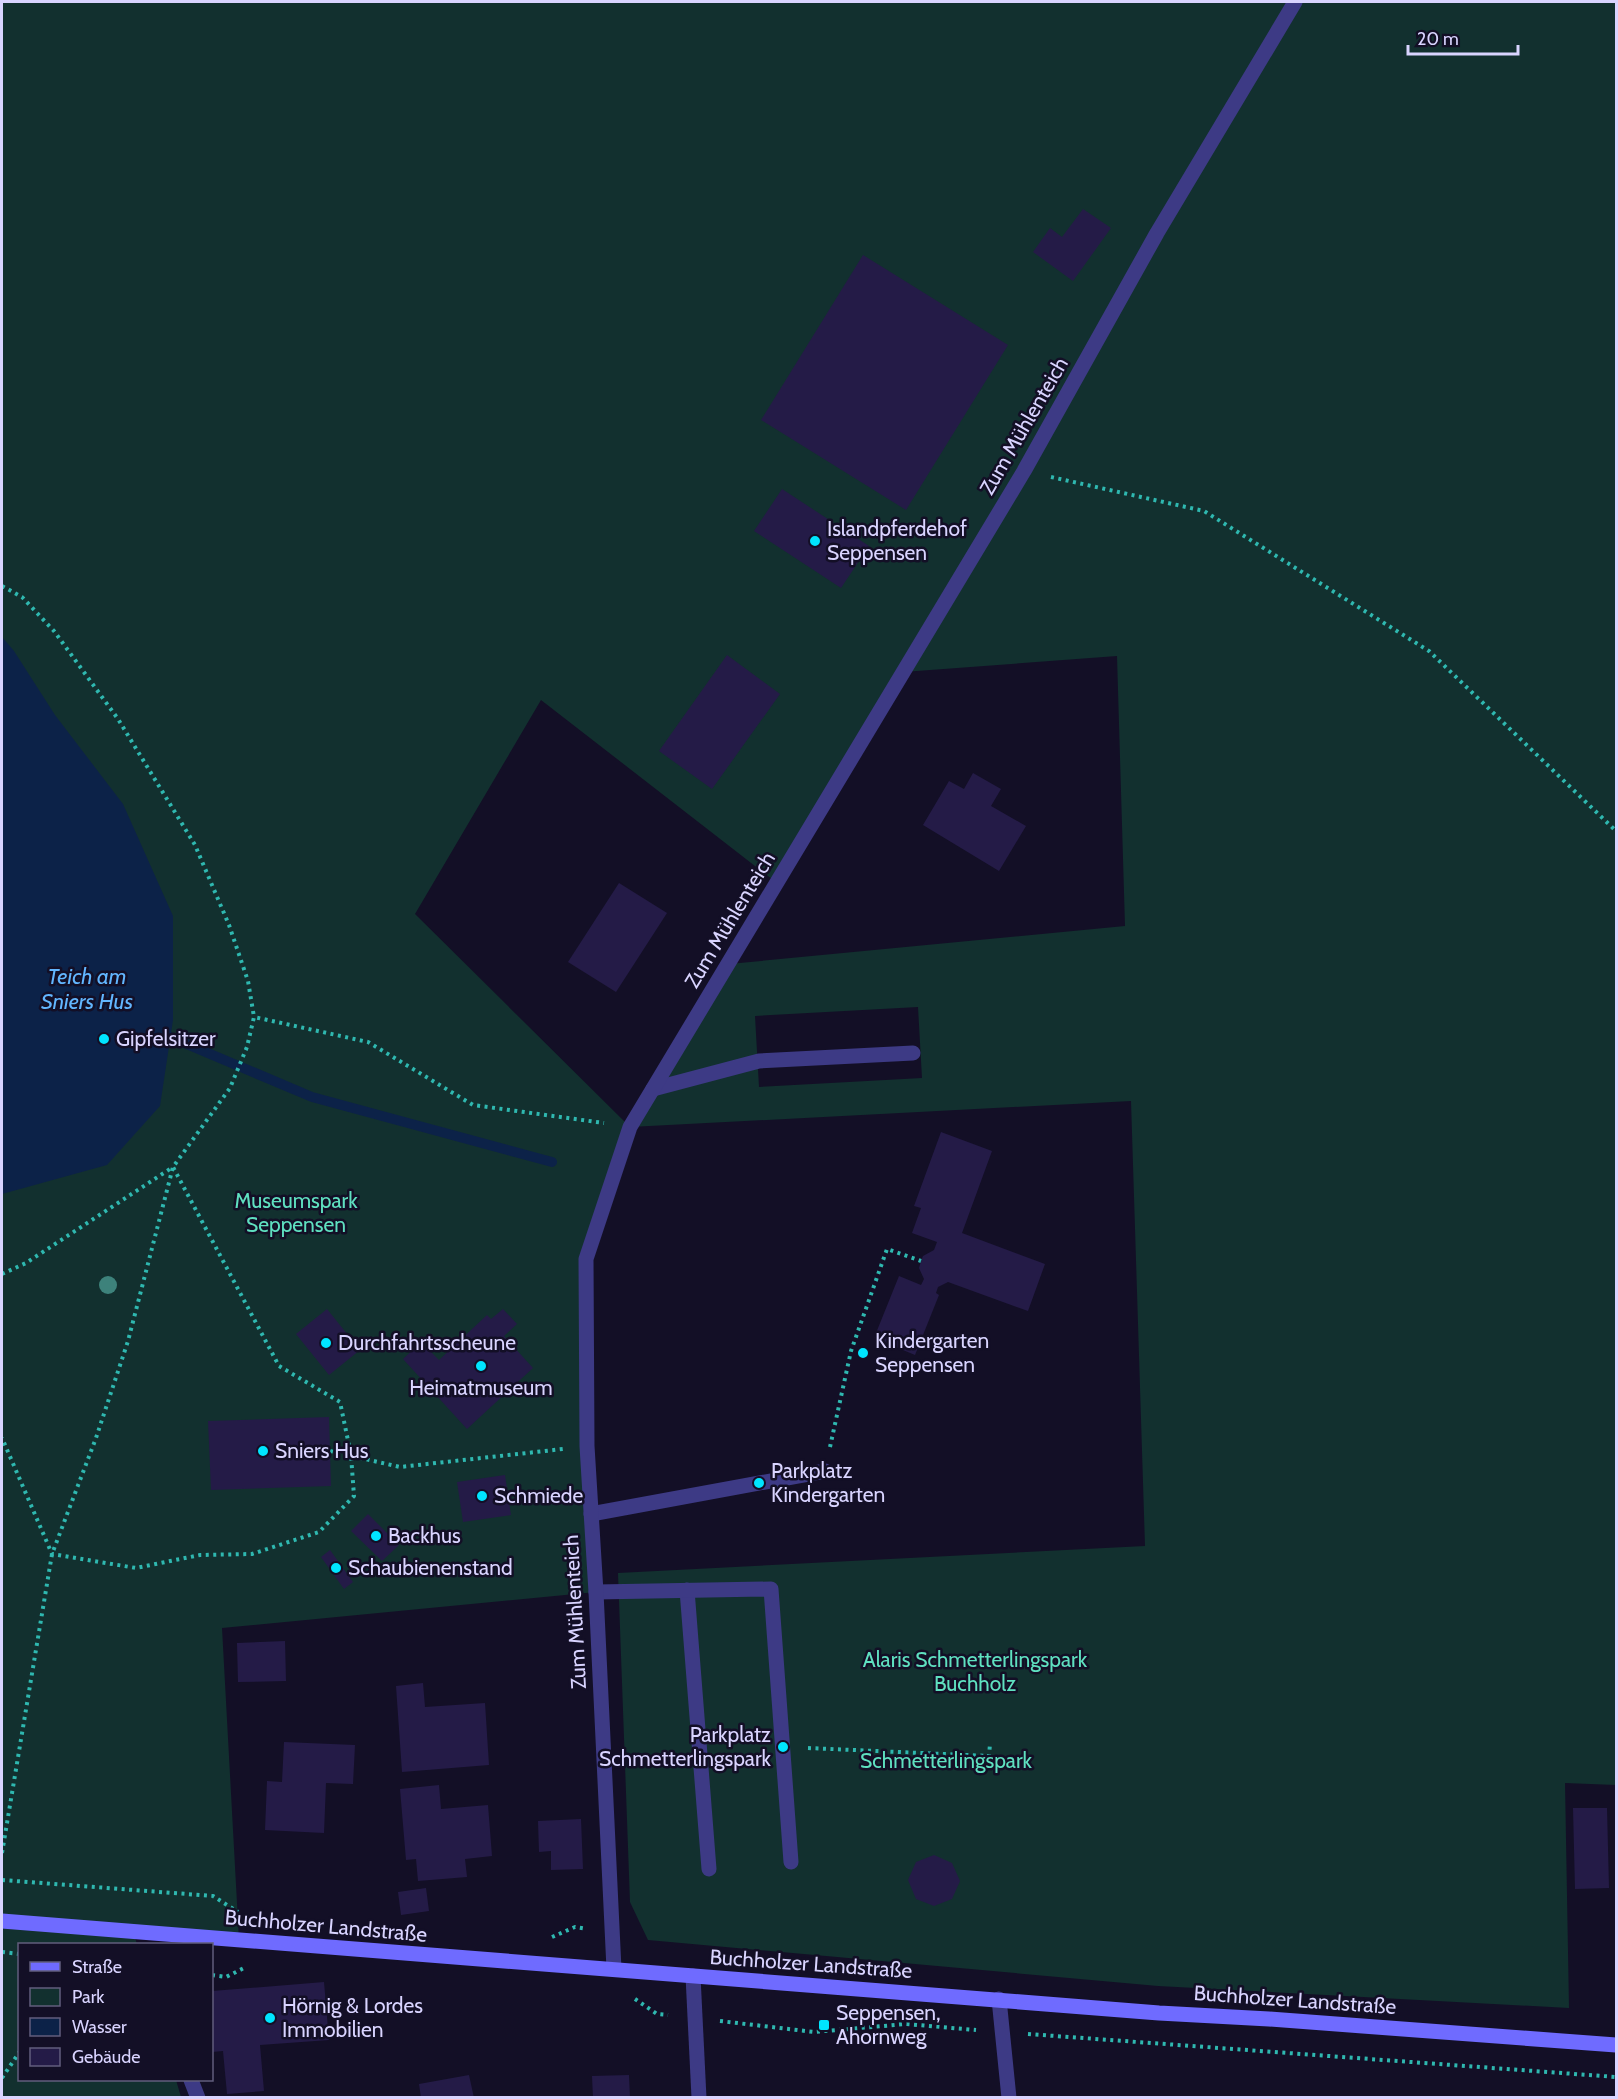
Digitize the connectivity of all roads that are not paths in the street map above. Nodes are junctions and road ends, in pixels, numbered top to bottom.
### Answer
1 (1295, 2) edge
2 (913, 1053) dead end
3 (654, 1089) junction
4 (825, 1471) dead end
5 (591, 1514) junction
6 (687, 1590) junction
7 (596, 1592) junction
8 (791, 1862) dead end
9 (709, 1869) dead end
10 (2, 1921) edge
11 (157, 1939) edge
12 (614, 1970) junction
13 (693, 1976) junction
14 (999, 2000) junction
15 (1617, 2045) edge
16 (192, 2081) edge
17 (198, 2097) edge
18 (699, 2097) edge
19 (1009, 2097) edge

1 - 3 street, Zum Mühlenteich
2 - 3 street
3 - 5 street, Zum Mühlenteich
4 - 5 street
5 - 7 street, Zum Mühlenteich
6 - 7 street
6 - 8 street
6 - 9 street
7 - 12 street, Zum Mühlenteich
10 - 11 main road, Buchholzer Landstraße
11 - 12 main road, Buchholzer Landstraße
12 - 13 main road, Buchholzer Landstraße
13 - 14 main road, Buchholzer Landstraße
13 - 18 street
14 - 15 main road, Buchholzer Landstraße
14 - 19 street
16 - 17 street

